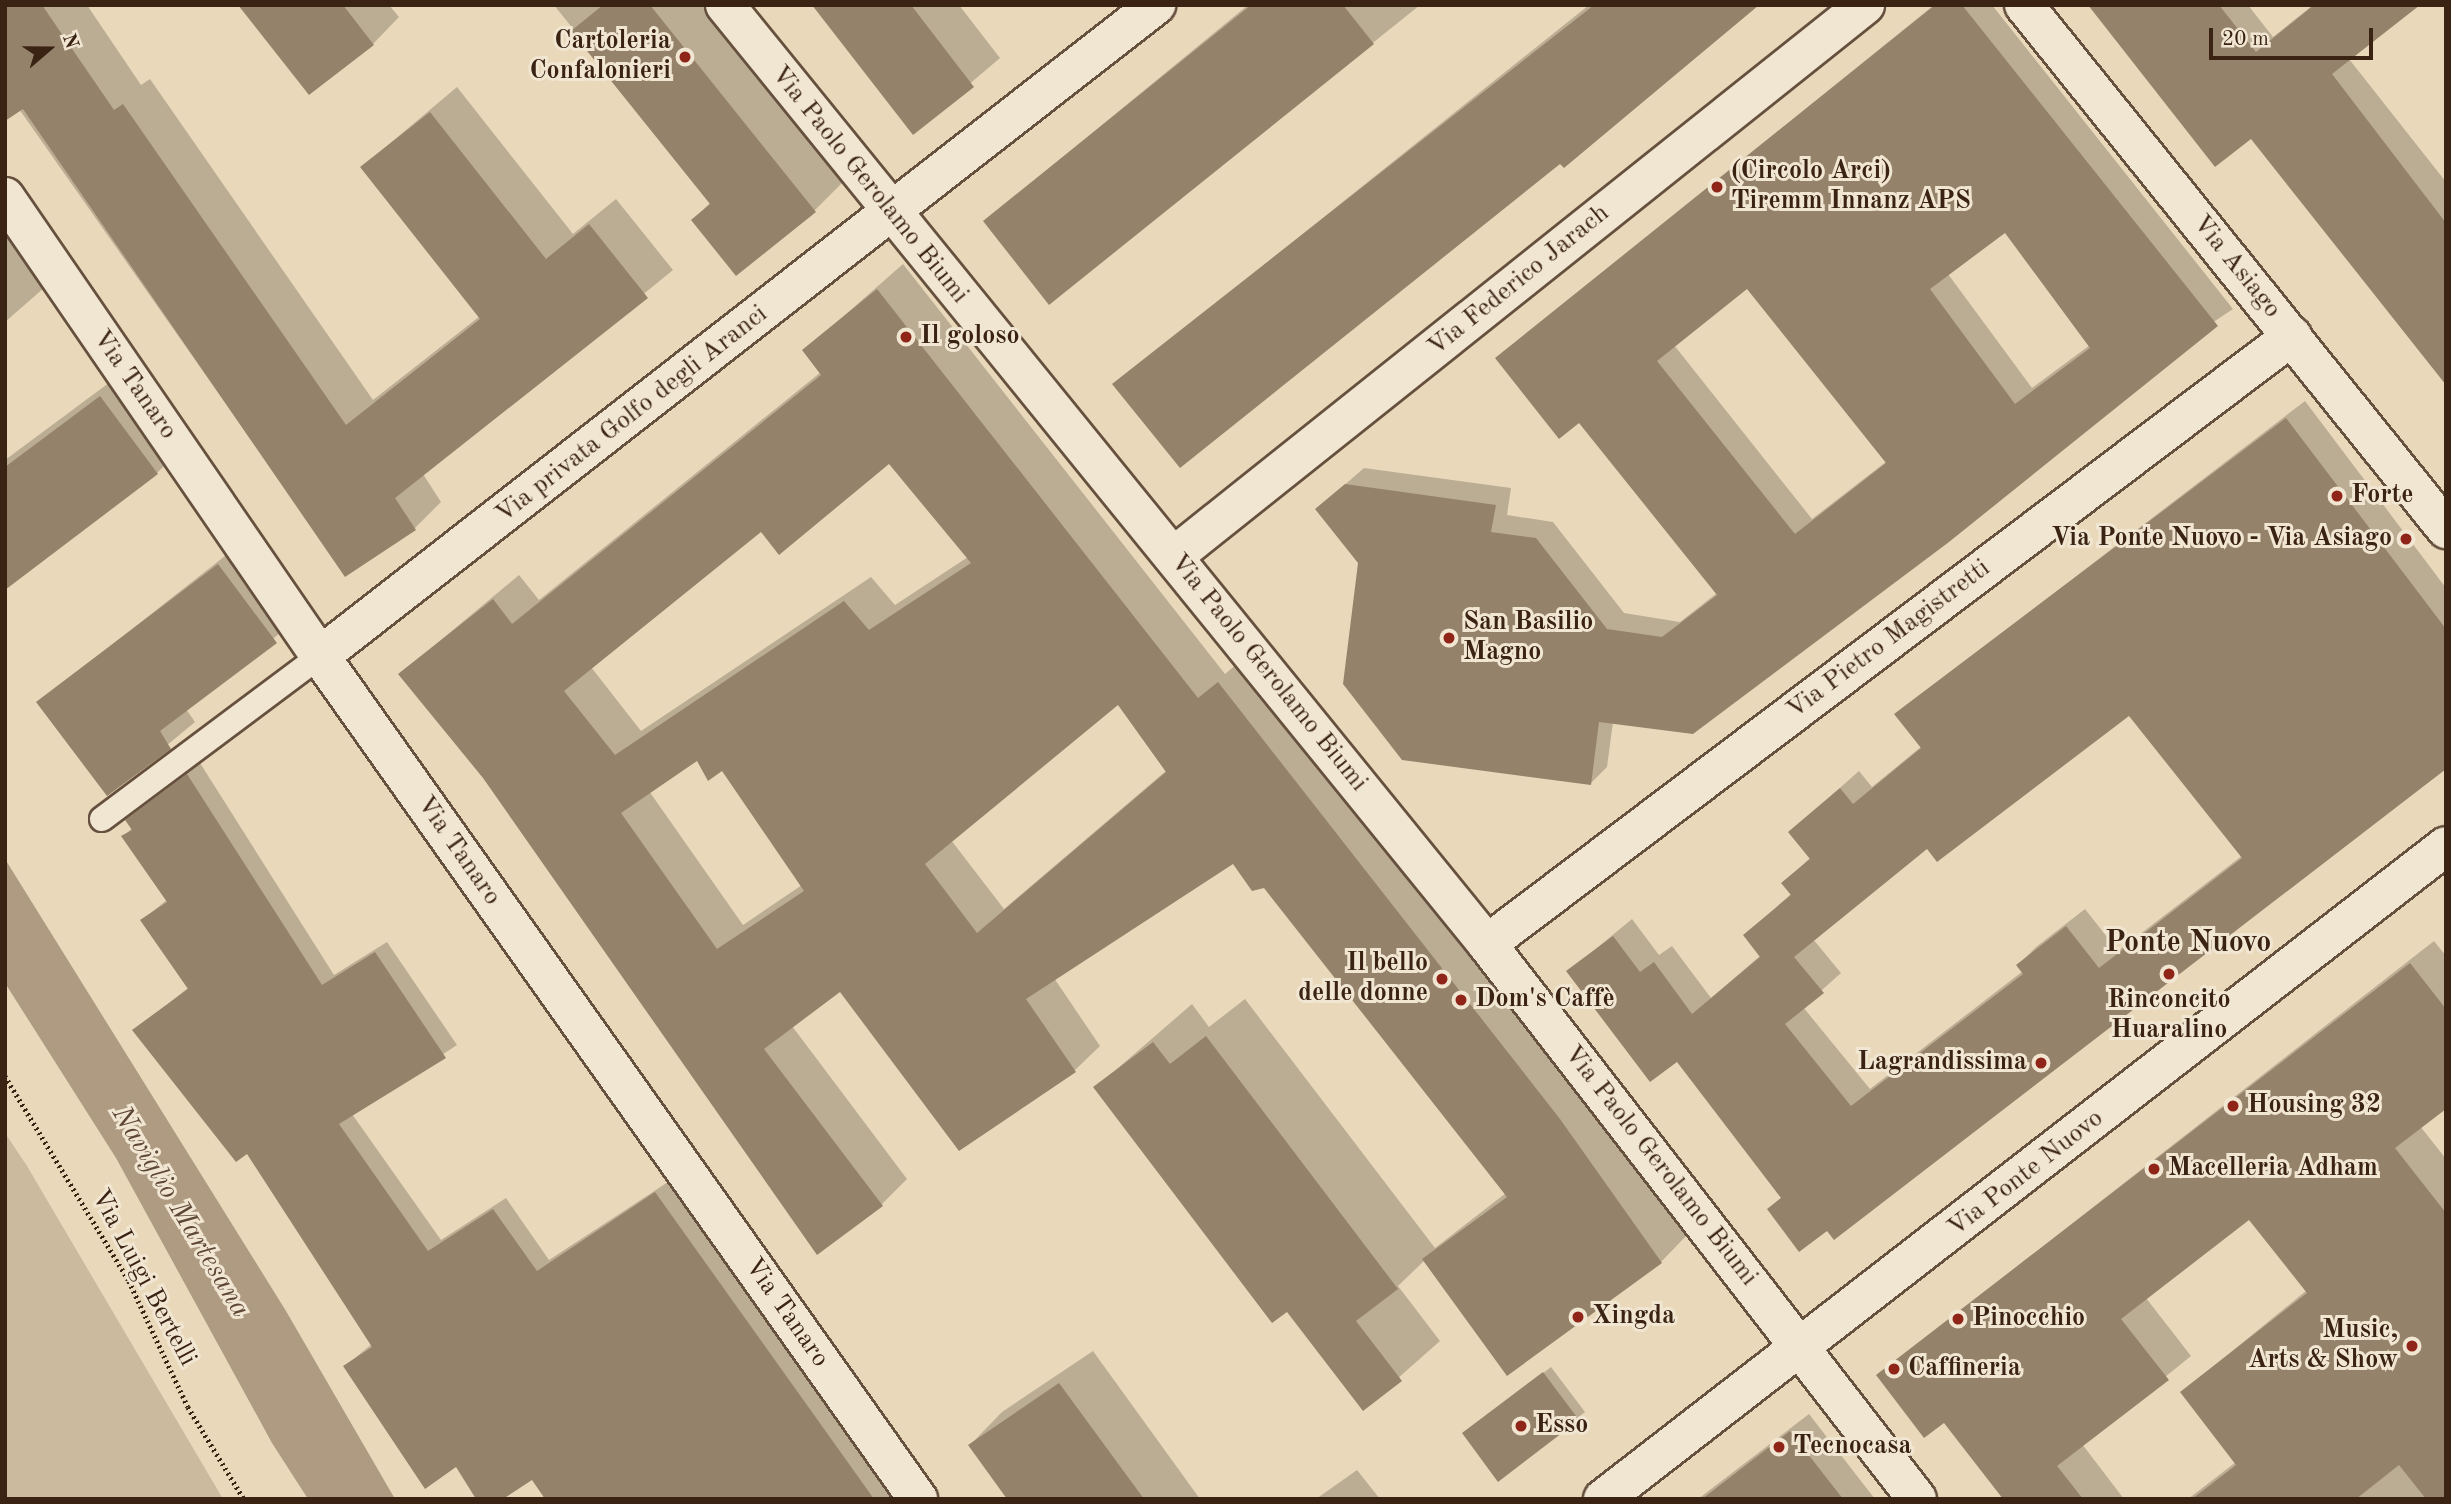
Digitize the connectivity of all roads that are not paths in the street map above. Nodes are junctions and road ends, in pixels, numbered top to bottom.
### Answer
1 (725, 5) edge
2 (1156, 5) edge
3 (1865, 5) edge
4 (2024, 5) edge
5 (5, 197) edge
6 (890, 215) junction
7 (2292, 336) junction
8 (2446, 529) edge
9 (1174, 556) junction
10 (320, 656) junction
11 (102, 819) dead end
12 (2446, 846) edge
13 (1487, 944) junction
14 (1802, 1348) junction
15 (918, 1499) edge
16 (1603, 1499) edge
17 (1917, 1499) edge

1 - 6 street, Via Paolo Gerolamo Biumi
2 - 6 street, Via privata Golfo degli Aranci
3 - 9 street, Via Federico Jarach
4 - 7 street, Via Asiago
5 - 10 street, Via Tanaro
6 - 9 street, Via Paolo Gerolamo Biumi
6 - 10 street, Via privata Golfo degli Aranci
7 - 8 street, Via Asiago
7 - 13 street, Via Pietro Magistretti
9 - 13 street, Via Paolo Gerolamo Biumi
10 - 11 lane, Via privata Golfo degli Aranci
10 - 15 street, Via Tanaro
12 - 14 street, Via Ponte Nuovo
13 - 14 street, Via Paolo Gerolamo Biumi
14 - 16 street, Via Ponte Nuovo
14 - 17 street, Via Paolo Gerolamo Biumi

